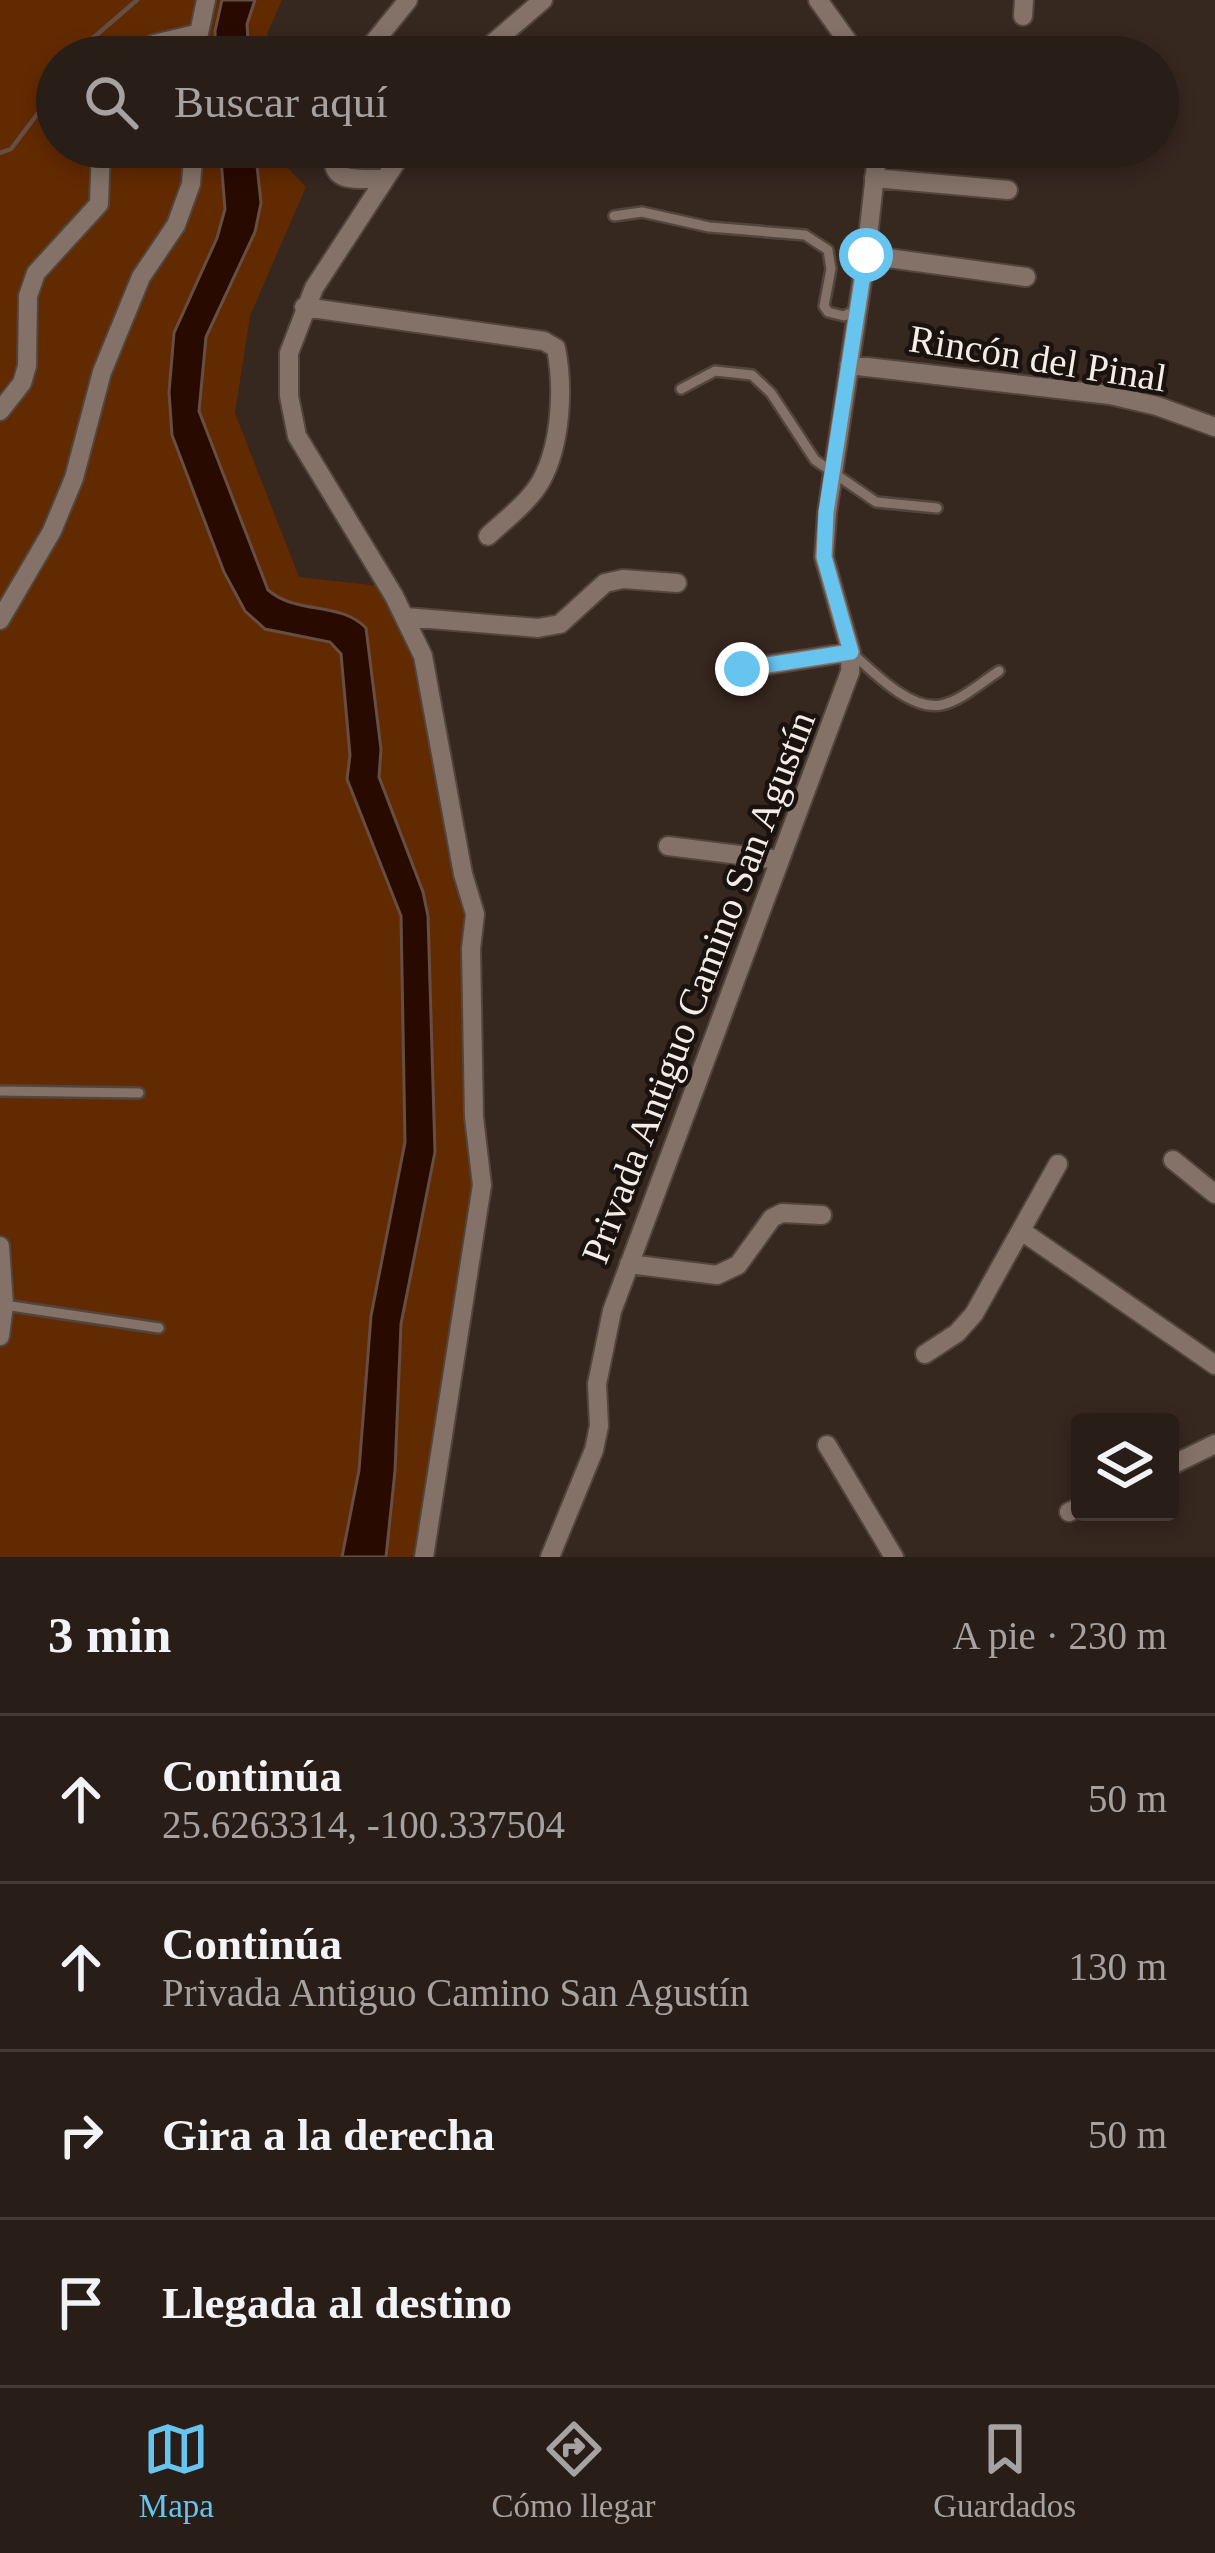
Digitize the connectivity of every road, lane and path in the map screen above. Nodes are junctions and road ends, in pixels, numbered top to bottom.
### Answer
1 (408, 0) edge
2 (543, 0) edge
3 (818, 0) edge
4 (204, 4) edge
5 (196, 34) joint
6 (188, 36) edge
7 (379, 36) edge
8 (501, 36) edge
9 (844, 36) edge
10 (100, 168) edge
11 (192, 168) edge
12 (333, 168) edge
13 (392, 168) edge
14 (875, 168) edge
15 (874, 178) junction
16 (385, 179) junction
17 (1008, 190) dead end
18 (614, 216) dead end
19 (866, 255) junction
20 (1025, 277) dead end
21 (304, 307) junction
22 (858, 310) junction
23 (849, 365) junction
24 (681, 389) dead end
25 (0, 411) edge
26 (1215, 427) edge
27 (833, 471) junction
28 (938, 508) dead end
29 (488, 536) dead end
30 (677, 583) dead end
31 (406, 617) junction
32 (0, 620) edge
33 (851, 652) junction
34 (742, 669) dead end
35 (999, 671) dead end
36 (668, 846) dead end
37 (779, 860) junction
38 (0, 1091) edge
39 (140, 1093) dead end
40 (1173, 1160) dead end
41 (1058, 1163) dead end
42 (1215, 1194) edge
43 (822, 1215) dead end
44 (1023, 1232) junction
45 (0, 1246) edge
46 (629, 1264) junction
47 (4, 1305) junction
48 (159, 1328) dead end
49 (0, 1336) edge
50 (925, 1354) dead end
51 (1215, 1365) edge
52 (1215, 1444) edge
53 (827, 1445) dead end
54 (1179, 1462) edge
55 (424, 1557) edge
56 (550, 1557) edge
57 (894, 1557) edge

1 - 7 street
2 - 8 street
3 - 9 street
4 - 5 street
5 - 6 street
10 - 25 street
11 - 32 street
12 - 16 street
13 - 16 street
14 - 15 street, Privada Antiguo Camino San Agustín
15 - 17 street
15 - 19 street, Privada Antiguo Camino San Agustín
16 - 21 street
18 - 22 lane
19 - 20 street
19 - 22 street, Privada Antiguo Camino San Agustín
21 - 29 street
21 - 31 street
22 - 23 street, Privada Antiguo Camino San Agustín
23 - 26 street, Rincón del Pinal
23 - 27 street, Privada Antiguo Camino San Agustín
24 - 27 lane
27 - 28 lane
27 - 33 street, Privada Antiguo Camino San Agustín
30 - 31 street
31 - 55 street
33 - 34 street
33 - 35 lane
33 - 37 street, Privada Antiguo Camino San Agustín
36 - 37 street
37 - 46 street, Privada Antiguo Camino San Agustín
38 - 39 lane
40 - 42 street
41 - 44 street
43 - 46 street
44 - 50 street
44 - 51 street
45 - 47 street
46 - 56 street, Privada Antiguo Camino San Agustín
47 - 48 lane
47 - 49 street
52 - 54 street
53 - 57 street

